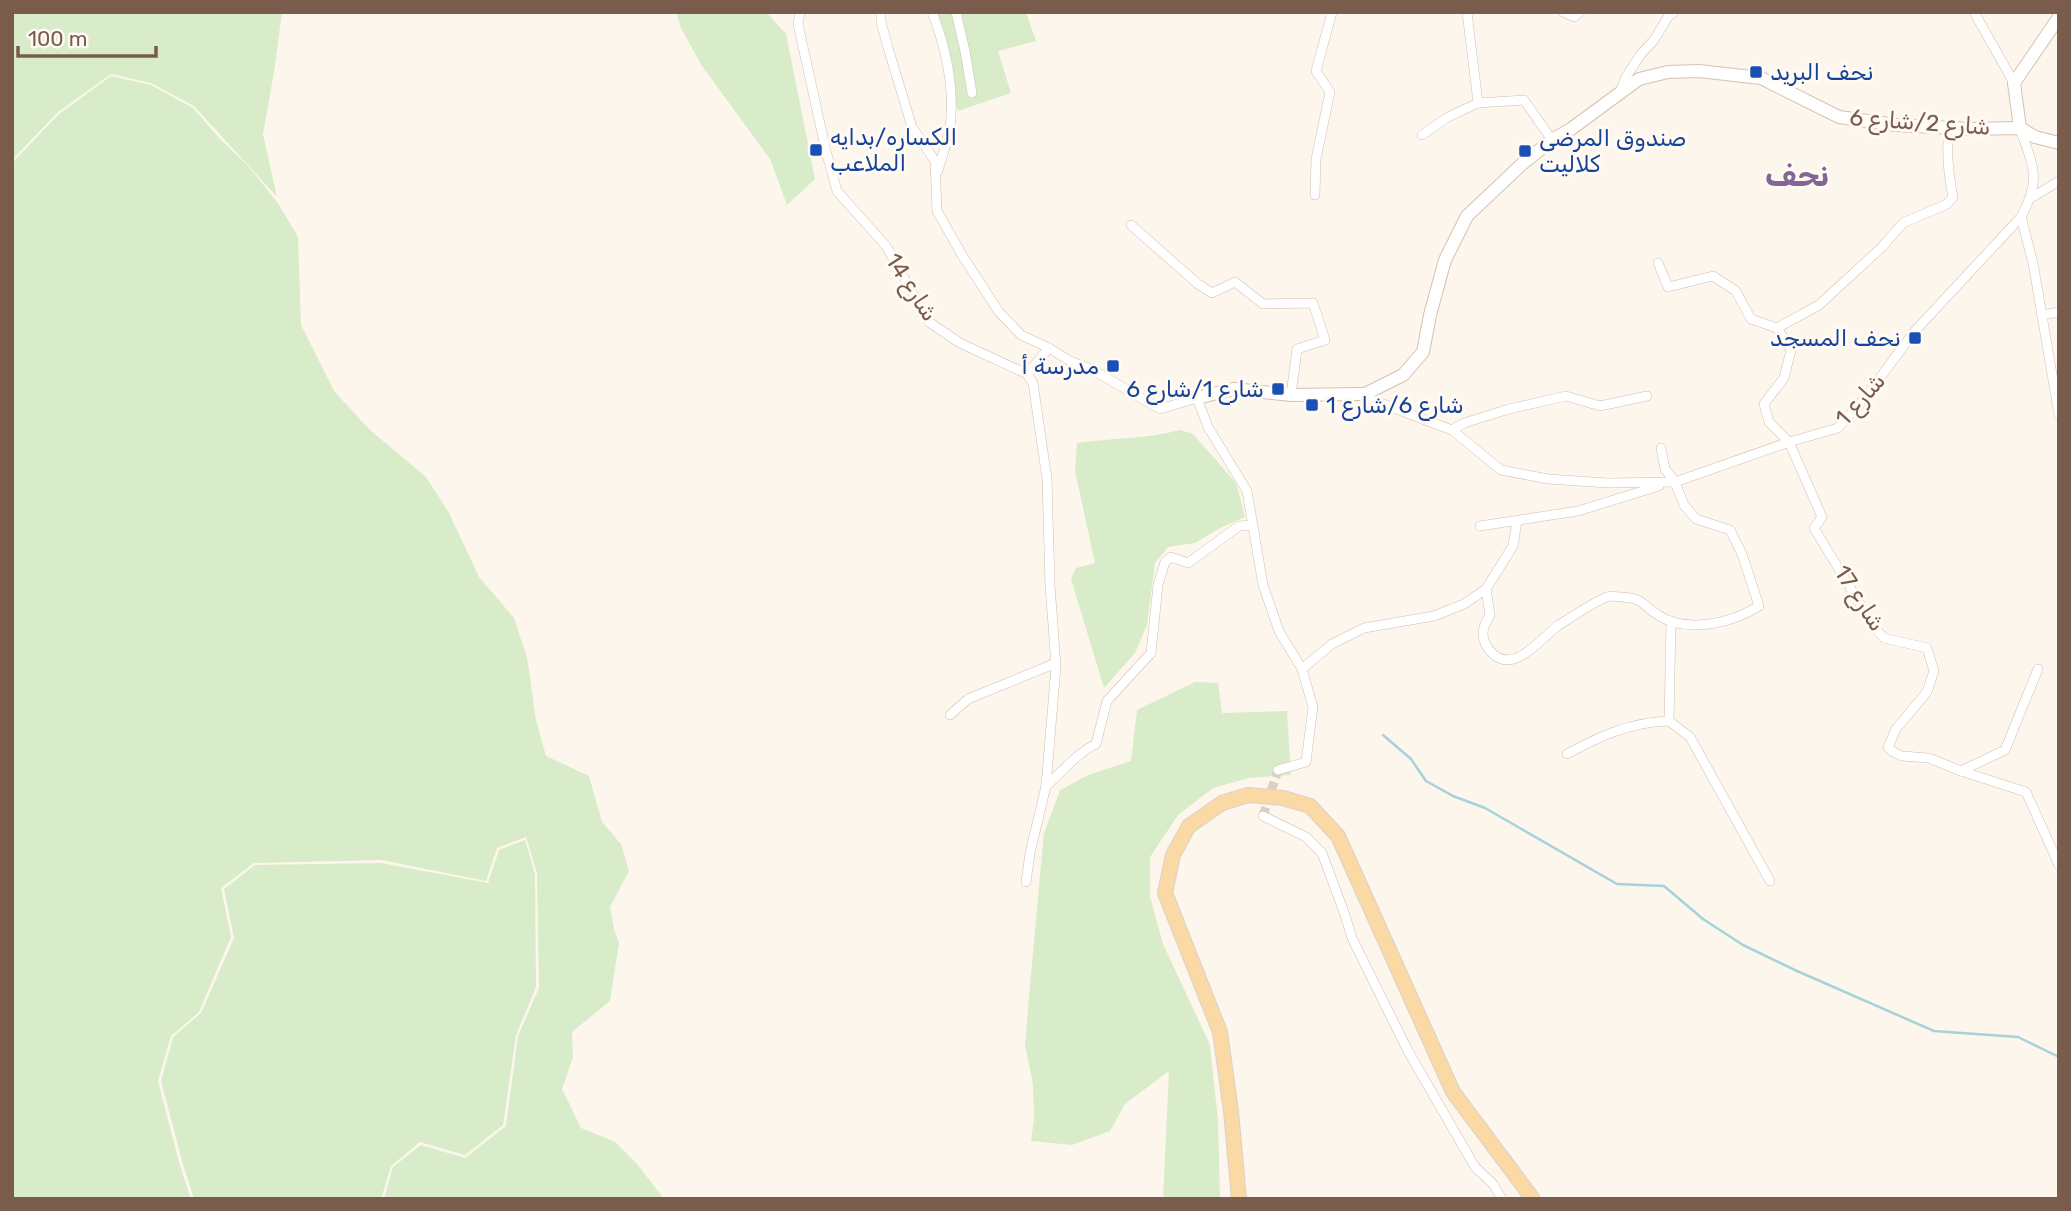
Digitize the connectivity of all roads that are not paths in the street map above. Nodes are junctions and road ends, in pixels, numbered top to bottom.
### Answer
1 (800, 12) edge
2 (881, 12) edge
3 (932, 12) edge
4 (956, 12) edge
5 (1332, 12) edge
6 (1468, 12) edge
7 (1563, 12) edge
8 (1580, 12) edge
9 (1674, 12) edge
10 (1974, 12) edge
11 (2059, 17) edge
12 (2014, 83) junction
13 (972, 93) dead end
14 (1619, 94) junction
15 (1478, 103) junction
16 (1949, 128) junction
17 (2020, 128) junction
18 (1422, 135) dead end
19 (1552, 140) junction
20 (2059, 142) edge
21 (937, 176) junction
22 (2059, 181) edge
23 (1315, 195) dead end
24 (2031, 198) junction
25 (2021, 217) junction
26 (1131, 225) dead end
27 (1658, 263) dead end
28 (2059, 312) edge
29 (2043, 315) junction
30 (1777, 328) junction
31 (1049, 348) junction
32 (1027, 374) junction
33 (1357, 394) junction
34 (1291, 395) junction
35 (1647, 397) dead end
36 (1197, 398) junction
37 (2059, 415) edge
38 (1452, 430) junction
39 (1789, 442) junction
40 (1661, 448) dead end
41 (1671, 483) junction
42 (1517, 520) junction
43 (1252, 525) junction
44 (1480, 526) dead end
45 (1486, 589) junction
46 (1671, 621) junction
47 (1056, 663) junction
48 (1302, 669) junction
49 (2038, 669) dead end
50 (950, 715) dead end
51 (1669, 721) junction
52 (1567, 754) dead end
53 (1278, 770) dead end
54 (1961, 771) junction
55 (1046, 786) junction
56 (1263, 816) dead end
57 (2059, 865) edge
58 (1770, 881) dead end
59 (1026, 882) dead end
60 (1239, 1199) edge
61 (1502, 1199) edge
62 (1533, 1199) edge

1 - 32 street, شارع 14
2 - 21 street
3 - 21 street
4 - 13 street
5 - 23 street
6 - 15 street
7 - 8 street
9 - 14 street
10 - 12 street
11 - 12 street
12 - 17 street, شارع 1
14 - 16 street, شارع 2/شارع 6
14 - 19 street, شارع 2/شارع 6
15 - 18 street
15 - 19 street
16 - 17 street, شارع 2/شارع 6
16 - 30 street
17 - 20 street, شارع 2/شارع 6
17 - 24 street, شارع 1
19 - 33 street, شارع 2/شارع 6
21 - 31 street
22 - 24 street
24 - 25 street, شارع 1
25 - 29 street
25 - 39 street, شارع 1
26 - 34 street
27 - 30 street
28 - 29 street
29 - 37 street
30 - 39 street
31 - 32 street
31 - 36 street
32 - 47 street
33 - 34 street, شارع 2/شارع 6
33 - 38 street, شارع 1
34 - 36 street, شارع 2/شارع 6
35 - 38 street
36 - 43 street
38 - 41 street, شارع 1
39 - 41 street, شارع 1
39 - 54 street, شارع 17
40 - 41 street
41 - 42 street
41 - 46 street
42 - 44 street
42 - 45 street
43 - 48 street
43 - 55 street
45 - 46 street
45 - 48 street
46 - 51 street
47 - 50 street
47 - 55 street
48 - 53 street
49 - 54 street
51 - 52 street
51 - 58 street
54 - 57 street, شارع 17
55 - 59 street
56 - 61 street
60 - 62 main road

